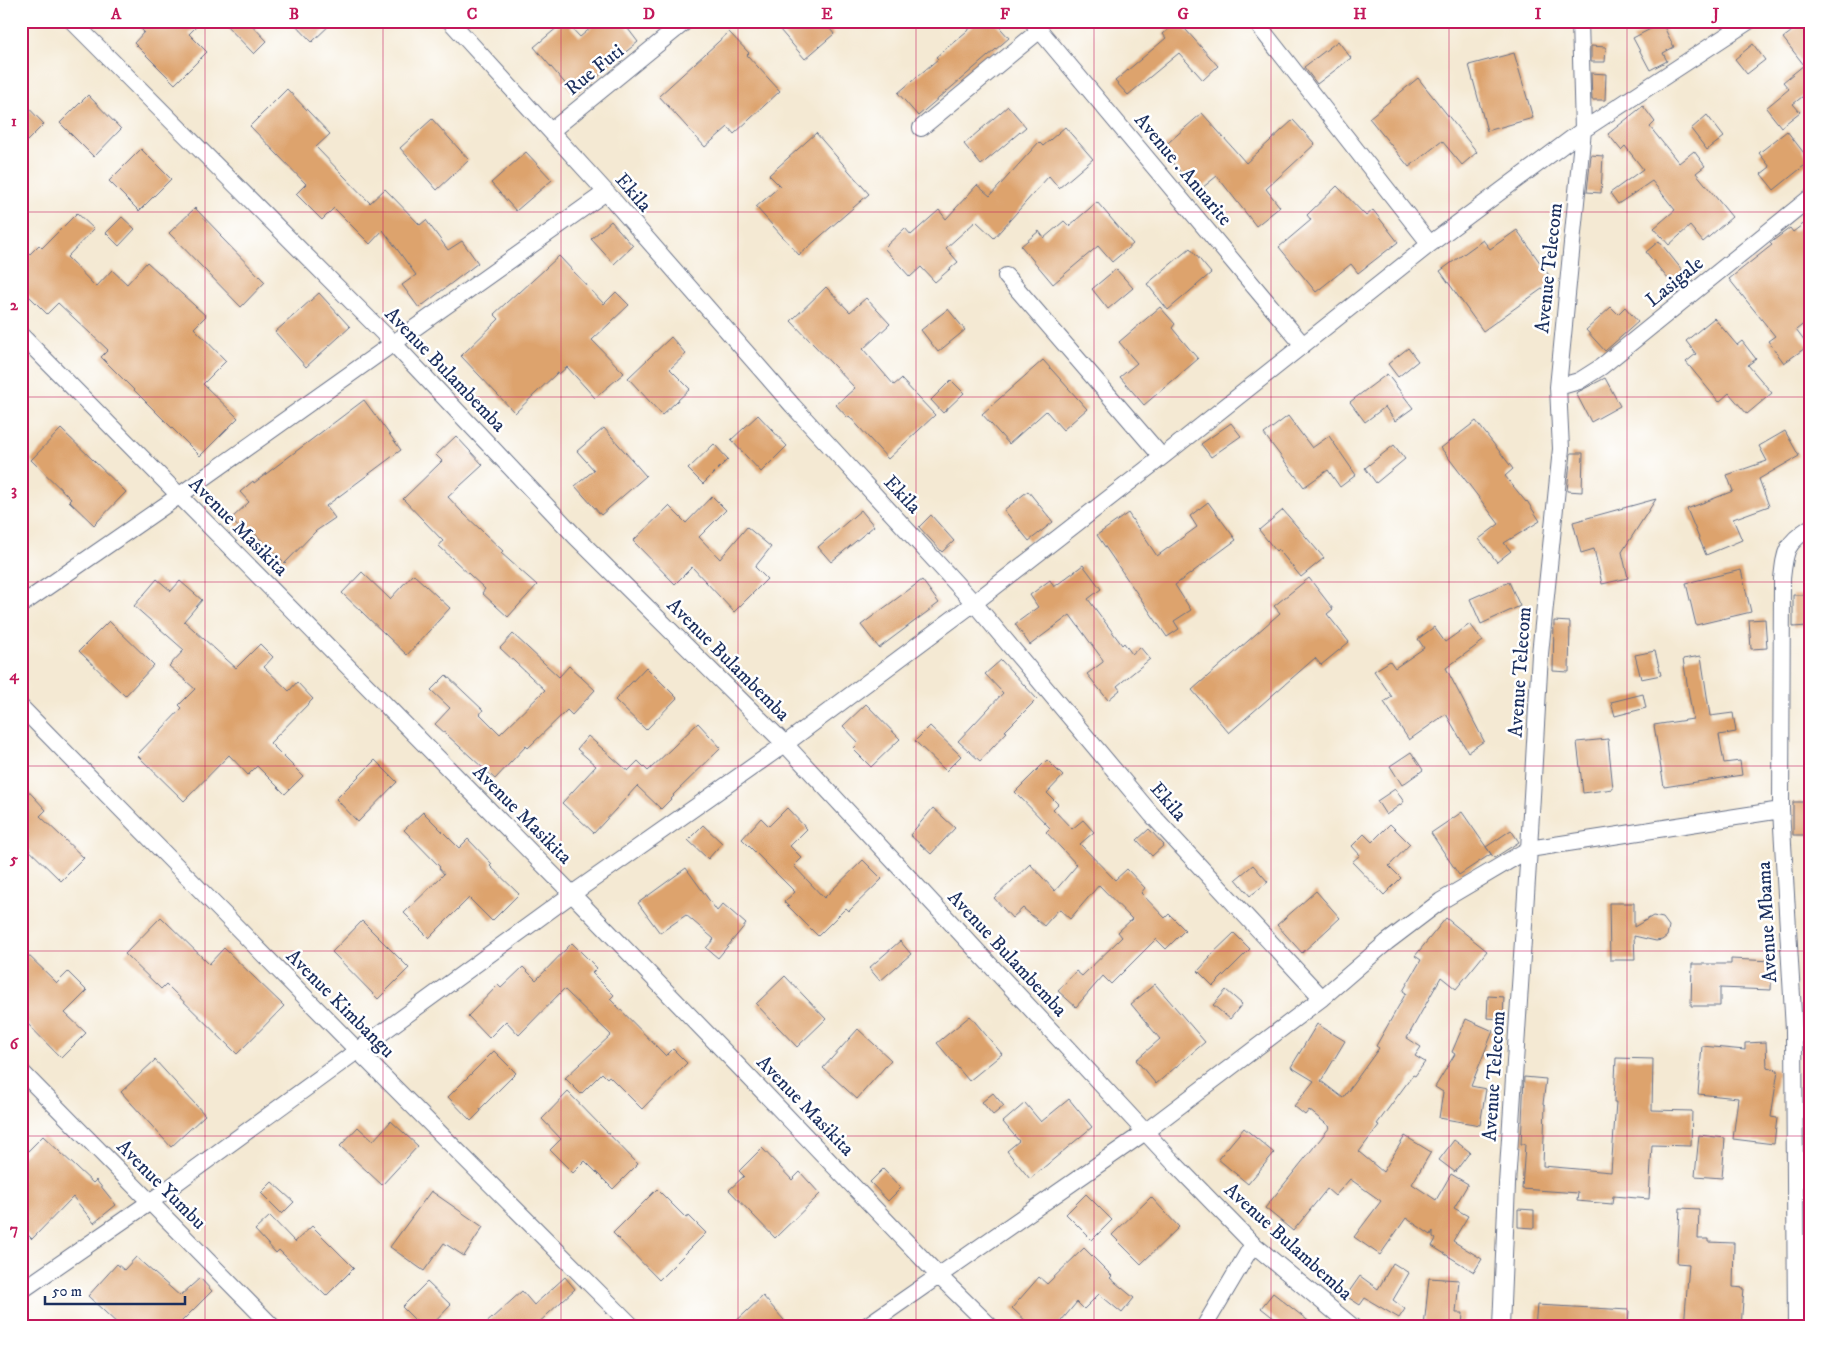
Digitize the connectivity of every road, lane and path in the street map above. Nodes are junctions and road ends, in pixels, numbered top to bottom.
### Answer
1 (72, 21) edge
2 (450, 21) edge
3 (686, 21) edge
4 (1255, 21) edge
5 (1580, 21) edge
6 (1749, 21) edge
7 (1036, 26) edge
8 (921, 128) dead end
9 (1583, 130) junction
10 (551, 131) junction
11 (606, 192) junction
12 (1811, 197) edge
13 (1430, 244) junction
14 (1006, 276) dead end
15 (21, 335) edge
16 (393, 343) junction
17 (1303, 345) junction
18 (1558, 386) junction
19 (1162, 457) junction
20 (180, 495) junction
21 (1811, 527) edge
22 (974, 603) junction
23 (21, 605) edge
24 (21, 707) edge
25 (785, 744) junction
26 (1781, 810) junction
27 (1529, 849) junction
28 (572, 894) junction
29 (1322, 998) junction
30 (358, 1051) junction
31 (21, 1071) edge
32 (1145, 1132) junction
33 (150, 1202) junction
34 (1253, 1244) junction
35 (938, 1275) junction
36 (21, 1291) edge
37 (273, 1327) edge
38 (633, 1327) edge
39 (865, 1327) edge
40 (991, 1327) edge
41 (1204, 1327) edge
42 (1353, 1327) edge
43 (1501, 1327) edge
44 (1796, 1327) edge

1 - 16 street, Avenue Bulambemba
2 - 10 street, Ekila
3 - 10 street, Rue Futi
4 - 13 street
5 - 9 street, Avenue Telecom
6 - 9 street
7 - 8 street
7 - 17 street, Avenue . Anuarite
9 - 13 street
9 - 18 street, Avenue Telecom
10 - 11 street, Ekila
11 - 16 street
11 - 22 street, Ekila
12 - 18 street, Lasigale
13 - 17 street
14 - 19 street
15 - 20 street, Avenue Masikita
16 - 20 street
16 - 25 street, Avenue Bulambemba
17 - 19 street
18 - 27 street, Avenue Telecom
19 - 22 street
20 - 23 street
20 - 28 street, Avenue Masikita
21 - 26 street, Avenue Mbama
22 - 25 street
22 - 29 street, Ekila
24 - 30 street, Avenue Kimbangu
25 - 28 street
25 - 32 street, Avenue Bulambemba
26 - 27 street
26 - 44 street, Avenue Mbama
27 - 29 street
27 - 43 street, Avenue Telecom
28 - 30 street
28 - 35 street, Avenue Masikita
29 - 32 street
30 - 33 street
30 - 38 street, Avenue Kimbangu
31 - 33 street, Avenue Yumbu
32 - 34 street, Avenue Bulambemba
32 - 35 street
33 - 36 street
33 - 37 street, Avenue Yumbu
34 - 41 street
34 - 42 street, Avenue Bulambemba
35 - 39 street
35 - 40 street, Avenue Masikita

